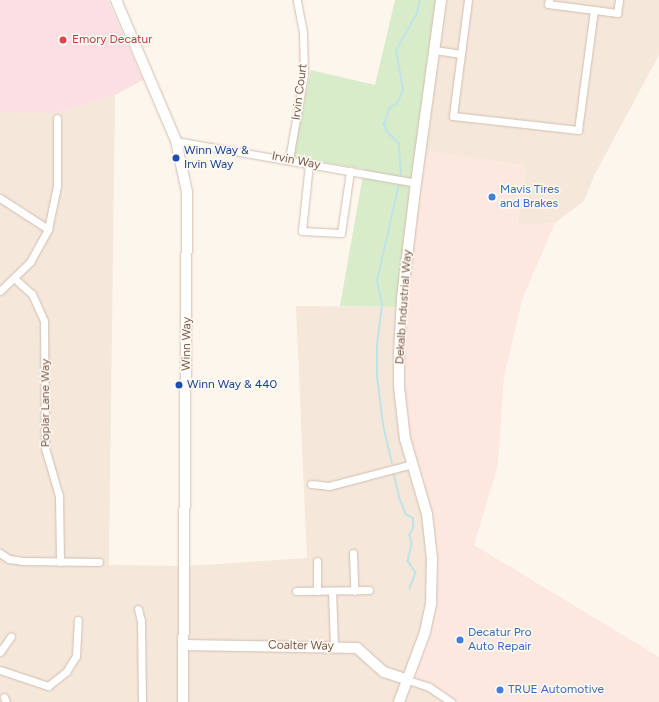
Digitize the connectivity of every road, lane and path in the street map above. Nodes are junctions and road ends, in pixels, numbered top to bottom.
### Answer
1 (116, 0) edge
2 (297, 0) edge
3 (442, 0) edge
4 (468, 0) edge
5 (549, 0) edge
6 (619, 0) edge
7 (594, 10) junction
8 (435, 50) junction
9 (461, 54) junction
10 (57, 118) dead end
11 (176, 140) junction
12 (289, 159) junction
13 (309, 164) junction
14 (350, 171) junction
15 (416, 183) junction
16 (0, 198) edge
17 (48, 229) junction
18 (14, 278) junction
19 (0, 291) edge
20 (412, 464) junction
21 (311, 484) dead end
22 (353, 552) dead end
23 (0, 553) edge
24 (317, 561) dead end
25 (60, 562) junction
26 (99, 562) dead end
27 (296, 590) dead end
28 (369, 590) dead end
29 (317, 591) junction
30 (354, 591) junction
31 (332, 592) junction
32 (138, 609) dead end
33 (78, 620) dead end
34 (11, 636) dead end
35 (184, 645) junction
36 (334, 646) junction
37 (0, 652) edge
38 (0, 670) edge
39 (408, 680) junction
40 (142, 702) edge
41 (183, 702) edge
42 (399, 702) edge
43 (451, 702) edge

1 - 11 street, Winn Way
2 - 12 street, Irvin Court
3 - 8 street, Dekalb Industrial Way
4 - 9 street
5 - 7 street
6 - 7 street
7 - 9 street
8 - 9 street
8 - 15 street, Dekalb Industrial Way
10 - 17 street
11 - 12 street, Irvin Way
11 - 35 street, Winn Way
12 - 13 street, Irvin Way
13 - 14 street, Irvin Way
13 - 14 street
14 - 15 street, Irvin Way
15 - 20 street, Dekalb Industrial Way
16 - 17 street
17 - 18 street
18 - 19 street
18 - 25 street, Poplar Lane Way
20 - 21 street
20 - 39 street, Dekalb Industrial Way
22 - 30 street
23 - 25 street
24 - 29 street
25 - 26 street
27 - 29 street
28 - 30 street
29 - 31 street
30 - 31 street
31 - 36 street
32 - 40 street
33 - 38 street
34 - 37 street
35 - 36 street, Coalter Way
35 - 41 street, Winn Way
36 - 39 street, Coalter Way
39 - 42 street, Dekalb Industrial Way
39 - 43 street

